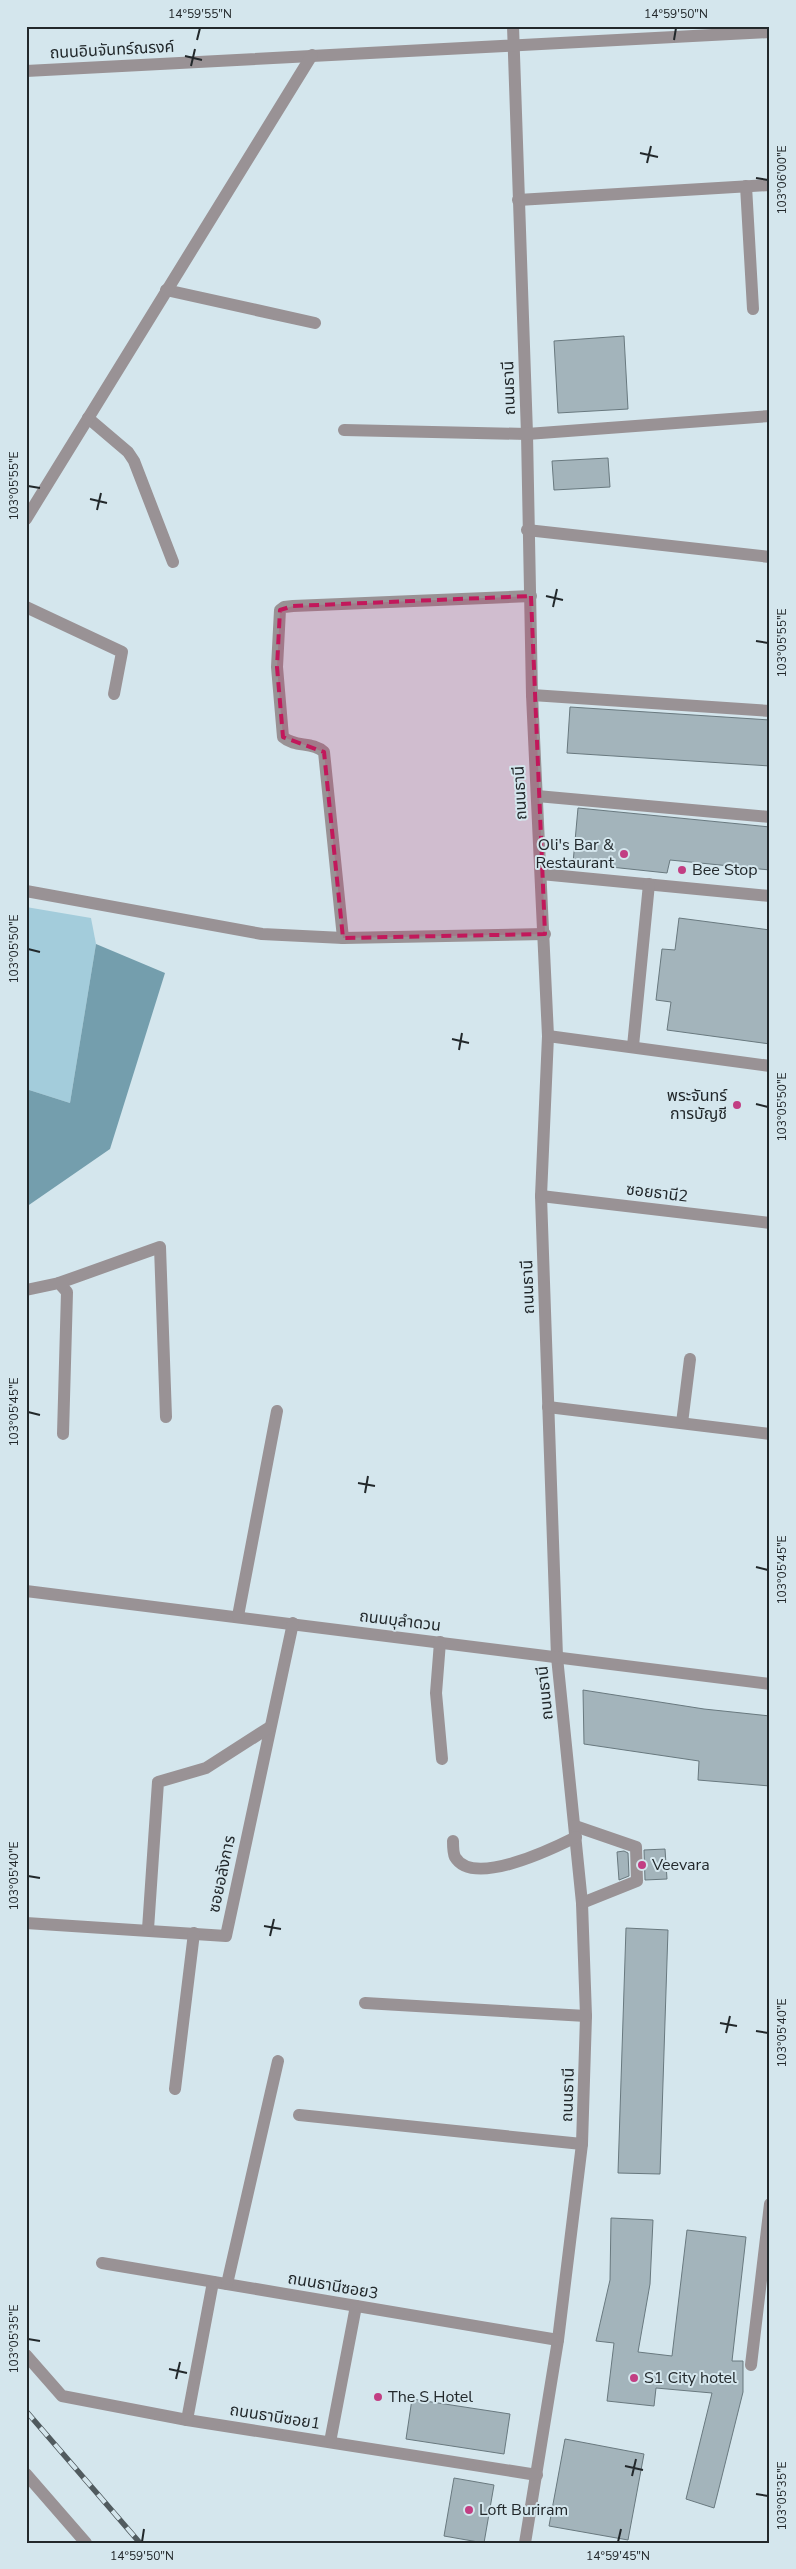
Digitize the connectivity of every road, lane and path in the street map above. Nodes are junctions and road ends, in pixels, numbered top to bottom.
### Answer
1 (513, 26) edge
2 (718, 31) edge
3 (770, 32) edge
4 (514, 46) junction
5 (312, 55) junction
6 (26, 72) edge
7 (770, 185) edge
8 (746, 186) junction
9 (518, 200) junction
10 (166, 290) junction
11 (753, 309) dead end
12 (314, 323) dead end
13 (770, 416) edge
14 (88, 418) junction
15 (344, 430) dead end
16 (527, 434) junction
17 (26, 519) edge
18 (528, 530) junction
19 (770, 556) edge
20 (173, 562) dead end
21 (531, 596) junction
22 (26, 607) edge
23 (114, 694) dead end
24 (532, 695) junction
25 (770, 711) edge
26 (536, 796) junction
27 (770, 816) edge
28 (542, 874) junction
29 (648, 884) junction
30 (26, 891) edge
31 (770, 896) edge
32 (545, 934) junction
33 (343, 938) junction
34 (548, 1036) junction
35 (633, 1046) junction
36 (770, 1066) edge
37 (541, 1196) junction
38 (770, 1223) edge
39 (59, 1283) junction
40 (26, 1290) edge
41 (690, 1358) dead end
42 (548, 1407) junction
43 (277, 1411) dead end
44 (166, 1417) dead end
45 (682, 1423) junction
46 (63, 1434) dead end
47 (770, 1434) edge
48 (26, 1591) edge
49 (238, 1616) junction
50 (293, 1623) junction
51 (440, 1642) junction
52 (557, 1657) junction
53 (770, 1684) edge
54 (270, 1727) junction
55 (442, 1759) dead end
56 (575, 1832) junction
57 (453, 1841) dead end
58 (582, 1902) junction
59 (26, 1923) edge
60 (148, 1929) junction
61 (194, 1933) junction
62 (365, 2003) dead end
63 (586, 2016) junction
64 (278, 2062) dead end
65 (175, 2089) dead end
66 (299, 2115) dead end
67 (582, 2144) junction
68 (770, 2204) edge
69 (102, 2263) dead end
70 (213, 2282) junction
71 (227, 2284) junction
72 (356, 2306) junction
73 (558, 2340) junction
74 (26, 2355) edge
75 (751, 2365) dead end
76 (187, 2420) junction
77 (330, 2442) junction
78 (26, 2474) edge
79 (537, 2475) junction
80 (86, 2543) edge
81 (525, 2543) edge

1 - 4 street, ถนนธานี
2 - 3 street, ถนนอินจันทร์ณรงค์
2 - 4 street, ถนนอินจันทร์ณรงค์
4 - 5 street, ถนนอินจันทร์ณรงค์
4 - 9 street, ถนนธานี
5 - 6 street, ถนนอินจันทร์ณรงค์
5 - 10 street
7 - 8 street
8 - 9 street
8 - 11 street
9 - 16 street, ถนนธานี
10 - 12 street
10 - 14 street
13 - 16 street
14 - 17 street
14 - 20 street
15 - 16 street
16 - 18 street, ถนนธานี
18 - 19 street
18 - 21 street, ถนนธานี
21 - 24 street, ถนนธานี
21 - 33 street
22 - 23 street
24 - 25 street
24 - 26 street, ถนนธานี
26 - 27 street
26 - 28 street, ถนนธานี
28 - 29 street
28 - 32 street, ถนนธานี
29 - 31 street
29 - 35 street
30 - 33 street
32 - 33 street
32 - 34 street, ถนนธานี
34 - 35 street
34 - 37 street, ถนนธานี
35 - 36 street
37 - 38 street, ซอยธานี2
37 - 42 street, ถนนธานี
39 - 40 street
39 - 44 street
39 - 46 street
41 - 45 street
42 - 45 street
42 - 52 street, ถนนธานี
43 - 49 street
45 - 47 street
48 - 49 street, ถนนบุลำดวน
49 - 50 street, ถนนบุลำดวน
50 - 51 street, ถนนบุลำดวน
50 - 54 street, ซอยอลังการ
51 - 52 street, ถนนบุลำดวน
51 - 55 street
52 - 53 street, ถนนบุลำดวน
52 - 56 street, ถนนธานี
54 - 60 street
54 - 61 street, ซอยอลังการ
56 - 57 street
56 - 58 street, ถนนธานี
56 - 58 street
58 - 63 street, ถนนธานี
59 - 60 street, ซอยอลังการ
60 - 61 street, ซอยอลังการ
61 - 65 street
62 - 63 street
63 - 67 street, ถนนธานี
64 - 71 street
66 - 67 street
67 - 73 street, ถนนธานี
68 - 75 street
69 - 70 street, ถนนธานีซอย3
70 - 71 street, ถนนธานีซอย3
70 - 76 street
71 - 72 street, ถนนธานีซอย3
72 - 73 street, ถนนธานีซอย3
72 - 77 street
73 - 79 street, ถนนธานี
74 - 76 street, ถนนธานีซอย1
76 - 77 street, ถนนธานีซอย1
77 - 79 street, ถนนธานีซอย1
78 - 80 street
79 - 81 street, ถนนธานี

